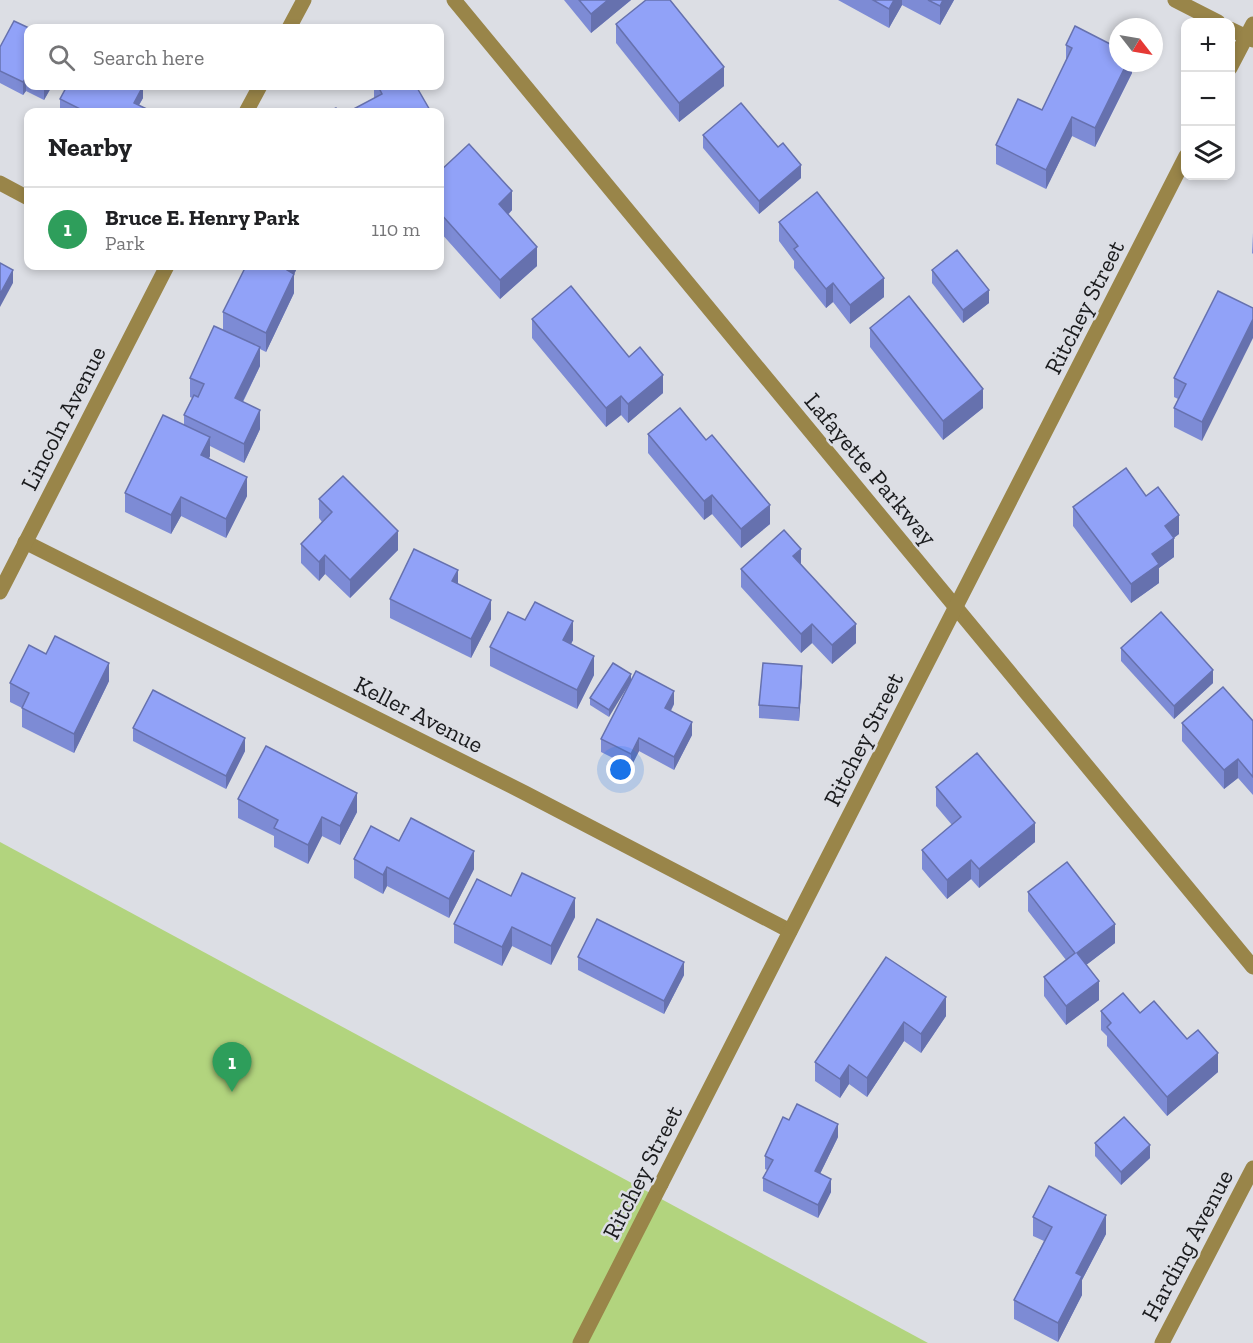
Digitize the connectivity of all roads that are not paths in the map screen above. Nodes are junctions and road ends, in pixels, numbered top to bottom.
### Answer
1 (304, 0) edge
2 (454, 0) edge
3 (1175, 0) edge
4 (1210, 18) edge
5 (291, 24) edge
6 (1235, 30) edge
7 (1251, 34) edge
8 (1235, 60) edge
9 (258, 90) edge
10 (248, 108) edge
11 (1181, 164) edge
12 (0, 183) edge
13 (24, 196) edge
14 (161, 270) edge
15 (25, 542) junction
16 (0, 592) edge
17 (956, 607) junction
18 (790, 931) junction
19 (1253, 967) edge
20 (1253, 1168) edge
21 (580, 1343) edge
22 (1161, 1343) edge

1 - 5 street
2 - 17 street, Lafayette Parkway
3 - 4 street
6 - 7 street
7 - 8 street
9 - 10 street
11 - 17 street, Ritchey Street
12 - 13 street
14 - 15 street, Lincoln Avenue
15 - 16 street, Lincoln Avenue
15 - 18 street, Keller Avenue
17 - 18 street, Ritchey Street
17 - 19 street, Lafayette Parkway
18 - 21 street, Ritchey Street
20 - 22 street, Harding Avenue

